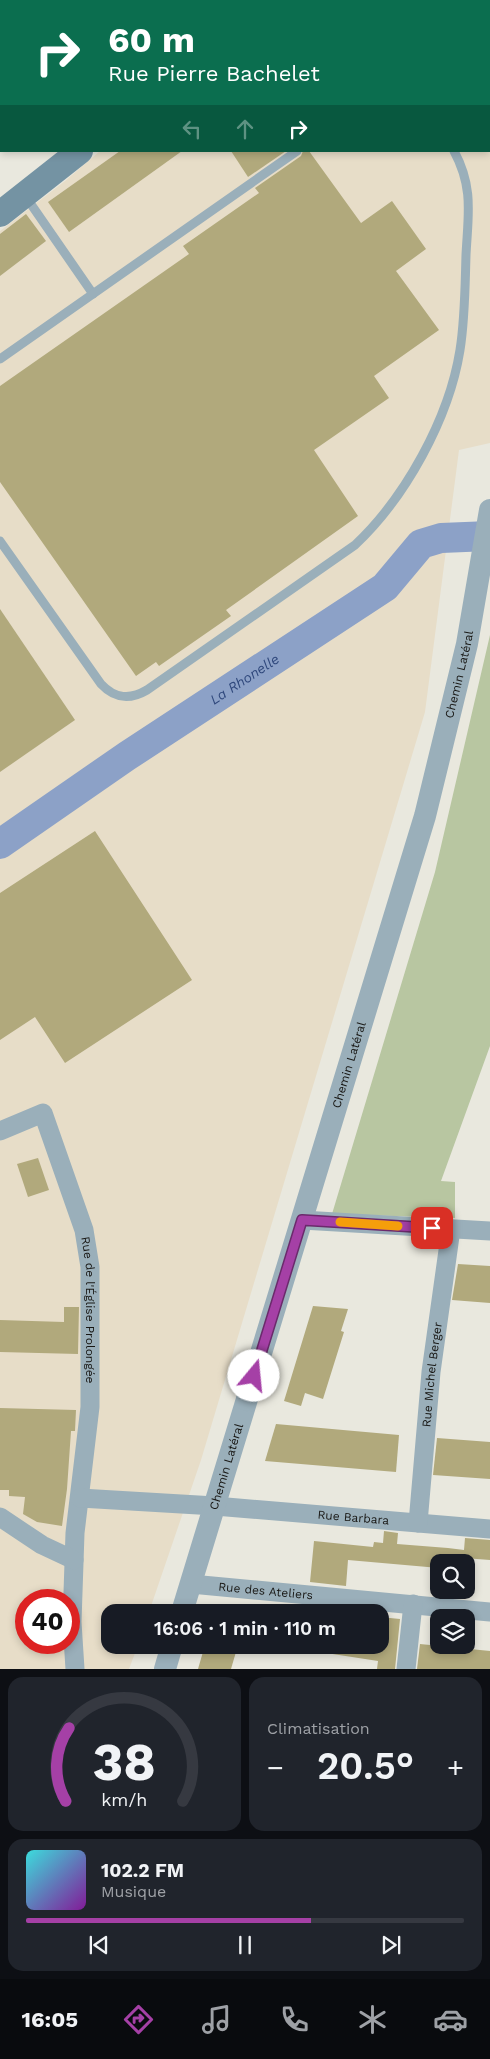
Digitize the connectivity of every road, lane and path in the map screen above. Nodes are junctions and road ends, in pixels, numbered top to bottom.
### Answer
1 (79, 152) edge
2 (296, 152) edge
3 (454, 152) edge
4 (25, 195) junction
5 (0, 214) edge
6 (93, 294) junction
7 (0, 359) edge
8 (490, 510) edge
9 (0, 541) edge
10 (0, 1131) edge
11 (302, 1220) junction
12 (451, 1229) junction
13 (490, 1231) edge
14 (80, 1498) junction
15 (215, 1506) junction
16 (0, 1517) edge
17 (418, 1523) junction
18 (490, 1529) edge
19 (74, 1560) junction
20 (191, 1584) junction
21 (185, 1604) edge
22 (413, 1604) junction
23 (490, 1612) edge
24 (169, 1654) edge
25 (75, 1669) edge
26 (165, 1669) edge
27 (406, 1669) edge

1 - 4 main road
2 - 6 lane
3 - 9 lane
4 - 5 main road
4 - 6 lane
6 - 7 lane
8 - 11 street, Chemin Latéral
10 - 14 street, Rue de l'Église Prolongée
11 - 12 street
11 - 15 street, Chemin Latéral
12 - 13 street
12 - 17 street, Rue Michel Berger
14 - 15 street, Rue Barbara
14 - 19 street, Rue de l'Église Prolongée
15 - 17 street, Rue Barbara
15 - 20 street, Chemin Latéral
16 - 19 street
17 - 18 street, Rue Barbara
19 - 25 street, Rue de l'Église Prolongée
20 - 21 street, Chemin Latéral
20 - 22 street, Rue des Ateliers
22 - 23 street, Rue des Ateliers
22 - 27 street
24 - 26 street

